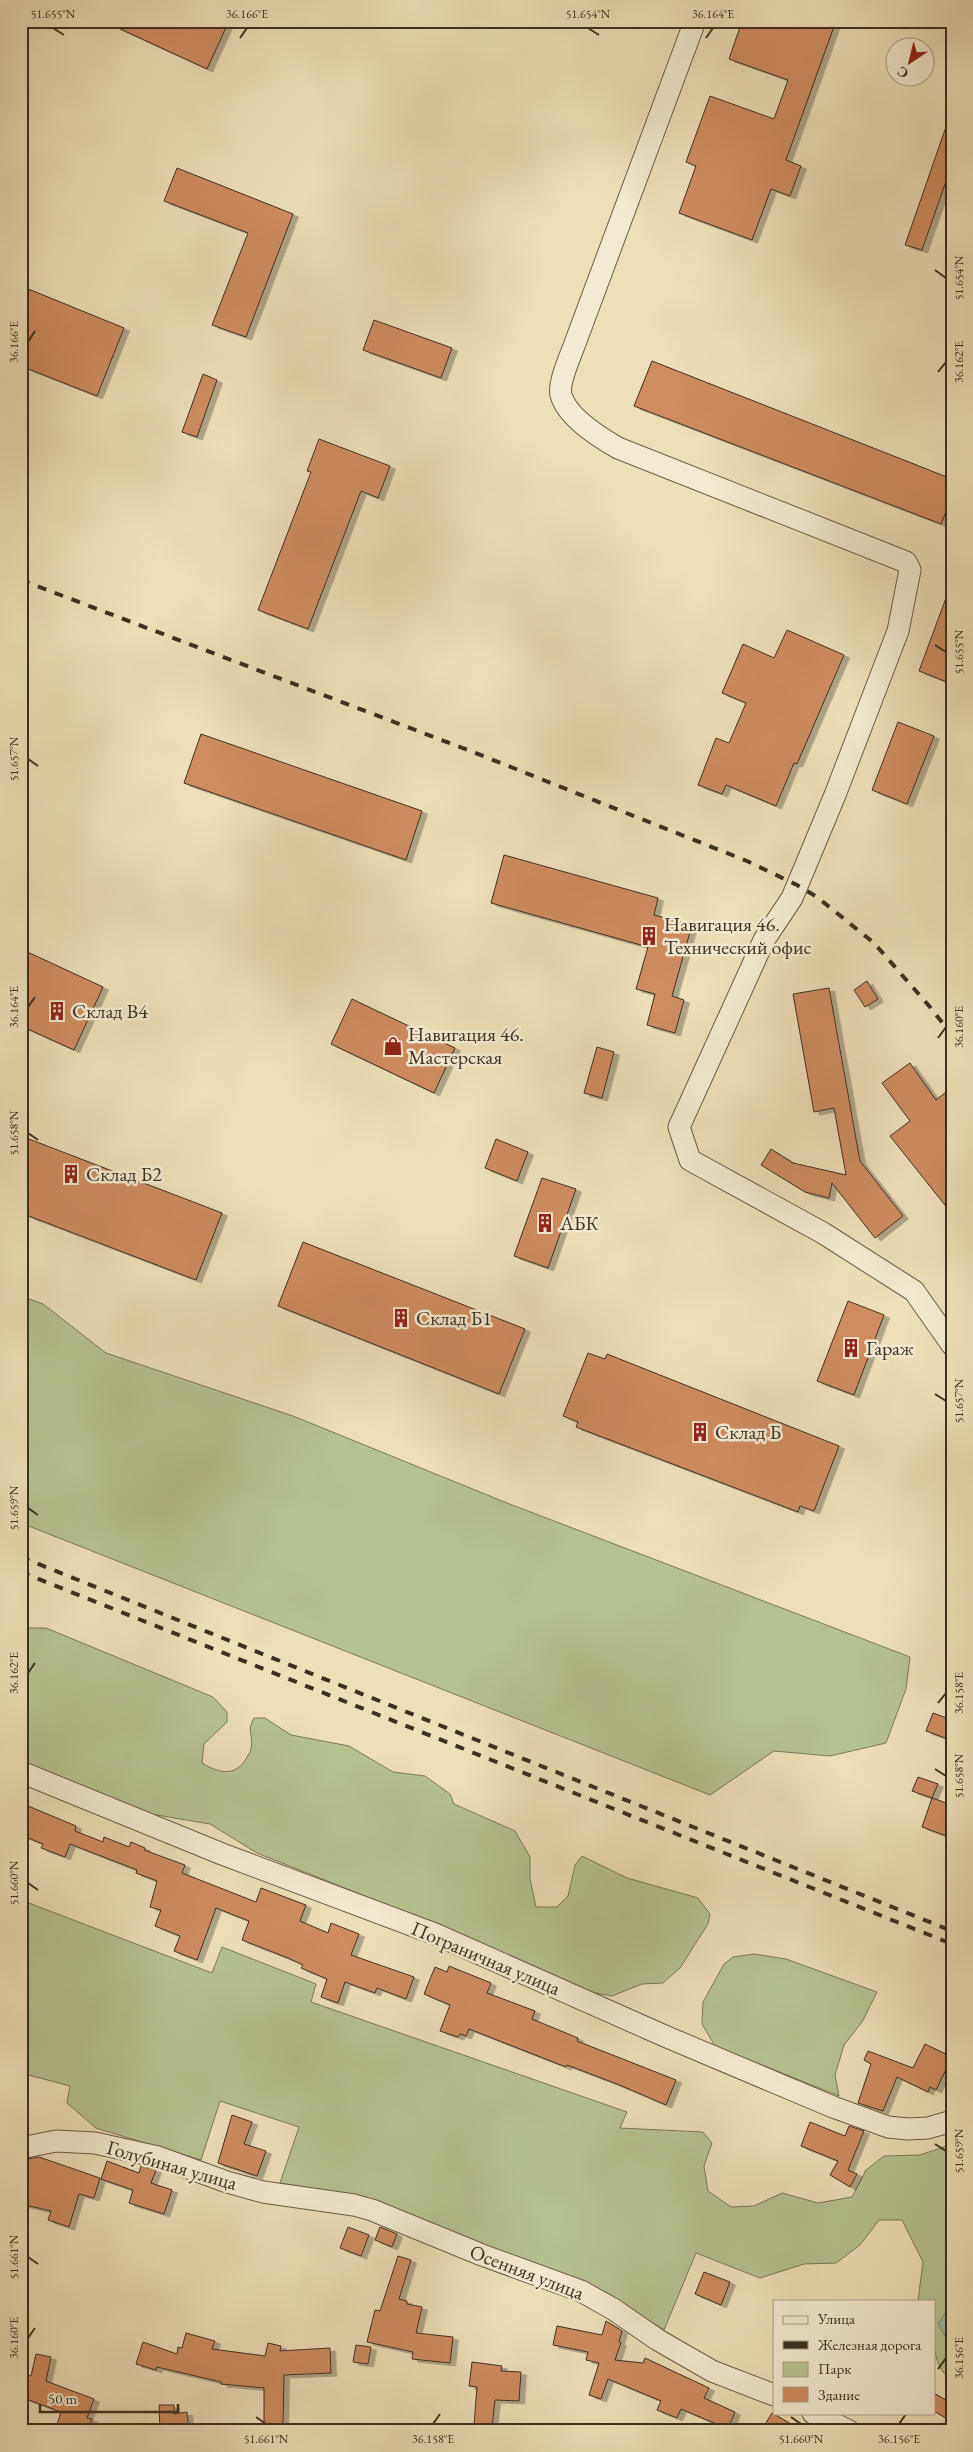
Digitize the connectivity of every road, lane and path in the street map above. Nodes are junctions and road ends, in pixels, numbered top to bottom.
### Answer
1 (695, 21) edge
2 (952, 1345) edge
3 (21, 1772) edge
4 (952, 2121) edge
5 (21, 2148) edge
6 (263, 2192) joint
7 (773, 2395) edge
8 (815, 2414) edge
9 (849, 2431) edge

1 - 2 street
3 - 4 street, Пограничная улица
5 - 6 street, Голубиная улица
6 - 7 street, Осенняя улица
8 - 9 street

